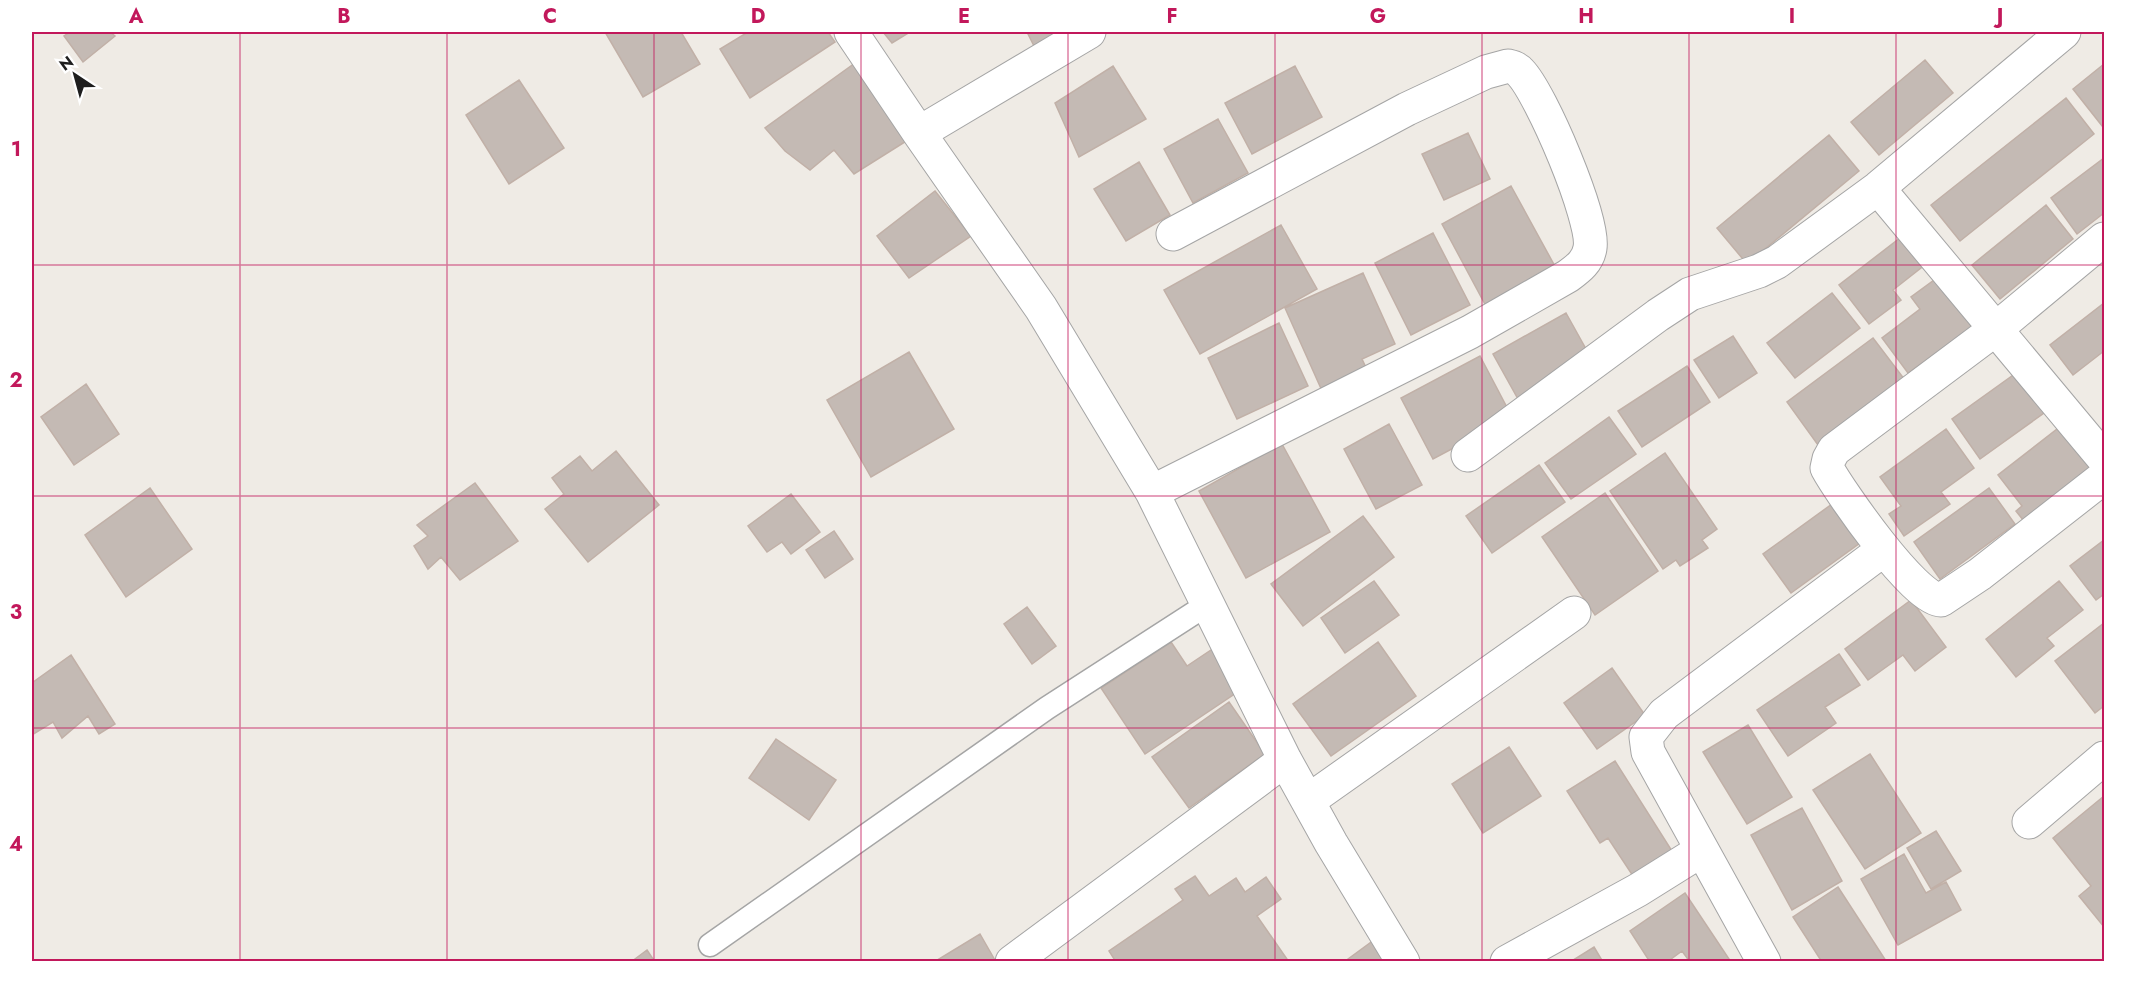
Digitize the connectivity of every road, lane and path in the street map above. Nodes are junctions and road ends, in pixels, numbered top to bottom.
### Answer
1 (851, 32) edge
2 (1089, 32) edge
3 (2064, 32) edge
4 (919, 133) junction
5 (1878, 188) junction
6 (1173, 234) dead end
7 (2104, 239) edge
8 (1997, 328) junction
9 (1468, 455) dead end
10 (2104, 459) edge
11 (2104, 477) edge
12 (1152, 492) junction
13 (1883, 550) junction
14 (1208, 604) junction
15 (1574, 613) dead end
16 (2104, 758) edge
17 (1285, 760) junction
18 (1308, 801) junction
19 (2029, 822) dead end
20 (1702, 850) junction
21 (710, 945) dead end
22 (1012, 962) edge
23 (1403, 962) edge
24 (1507, 962) edge
25 (1764, 962) edge

1 - 4 street
2 - 4 street
3 - 5 street
4 - 12 street
5 - 8 street
5 - 9 street
6 - 12 street
7 - 8 street
8 - 10 street
8 - 13 street
11 - 13 street
12 - 14 street
13 - 20 street
14 - 17 street
14 - 21 lane
15 - 18 street
16 - 19 street
17 - 18 street
17 - 22 street
18 - 23 street
20 - 24 street
20 - 25 street

